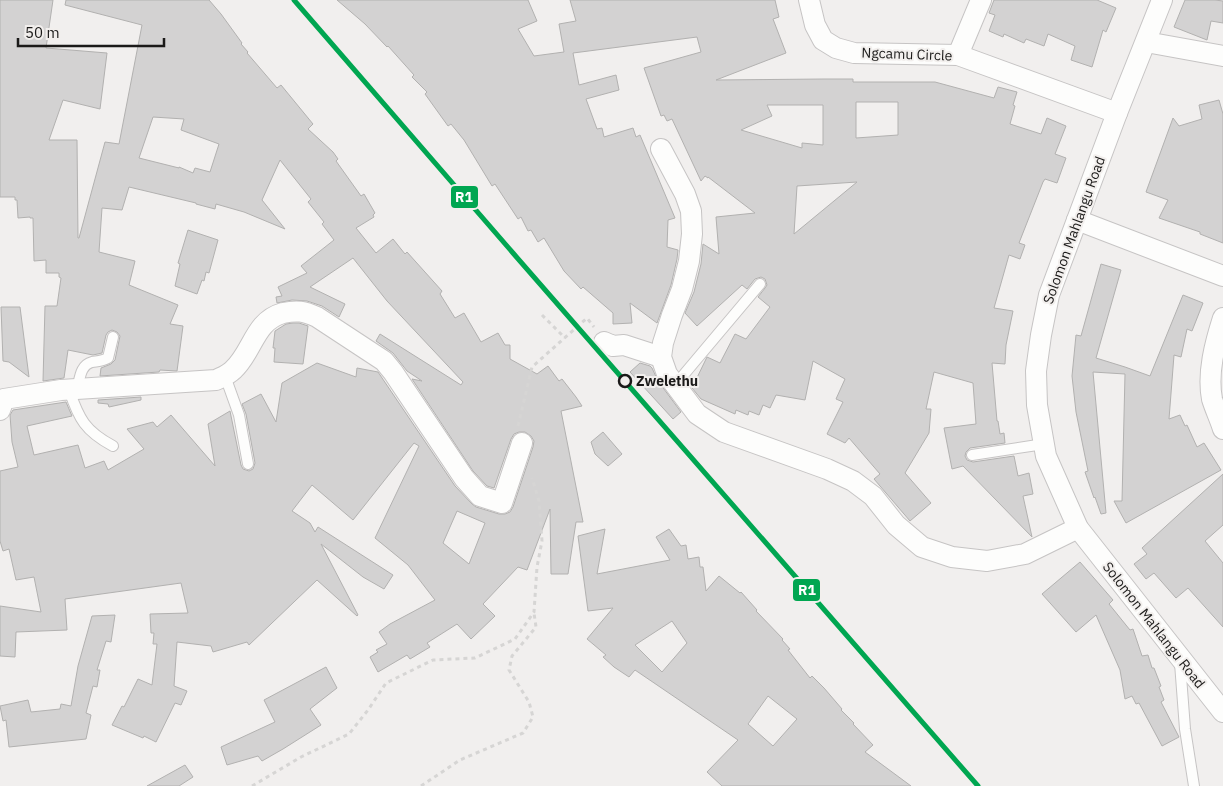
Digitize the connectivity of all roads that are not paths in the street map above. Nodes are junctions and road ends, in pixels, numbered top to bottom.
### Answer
1 (808, 0) edge
2 (981, 0) edge
3 (1162, 0) edge
4 (1146, 42) junction
5 (958, 55) junction
6 (1223, 56) edge
7 (1117, 113) junction
8 (661, 148) dead end
9 (1077, 220) junction
10 (1223, 276) edge
11 (760, 284) dead end
12 (1223, 318) edge
13 (113, 337) dead end
14 (604, 342) dead end
15 (661, 357) junction
16 (225, 376) junction
17 (675, 385) junction
18 (73, 390) junction
19 (0, 410) edge
20 (1223, 429) edge
21 (522, 443) road end
22 (1044, 444) junction
23 (113, 446) dead end
24 (972, 454) dead end
25 (248, 464) dead end
26 (1078, 528) junction
27 (1180, 658) junction
28 (1223, 712) edge
29 (1194, 786) edge

1 - 5 street, Ngcamu Circle
2 - 5 street
3 - 4 street, Solomon Mahlangu Road
4 - 6 street
4 - 7 street, Solomon Mahlangu Road
5 - 7 street, Ngcamu Circle
7 - 9 street, Solomon Mahlangu Road
8 - 15 street
9 - 10 street
9 - 22 street, Solomon Mahlangu Road
11 - 17 lane
12 - 20 street
13 - 18 lane
14 - 15 street
15 - 17 street
16 - 18 street
16 - 21 street
16 - 25 lane
17 - 26 street
18 - 19 street
18 - 23 lane
22 - 24 lane
22 - 26 street, Solomon Mahlangu Road
26 - 27 street, Solomon Mahlangu Road
27 - 28 street, Solomon Mahlangu Road
27 - 29 lane

